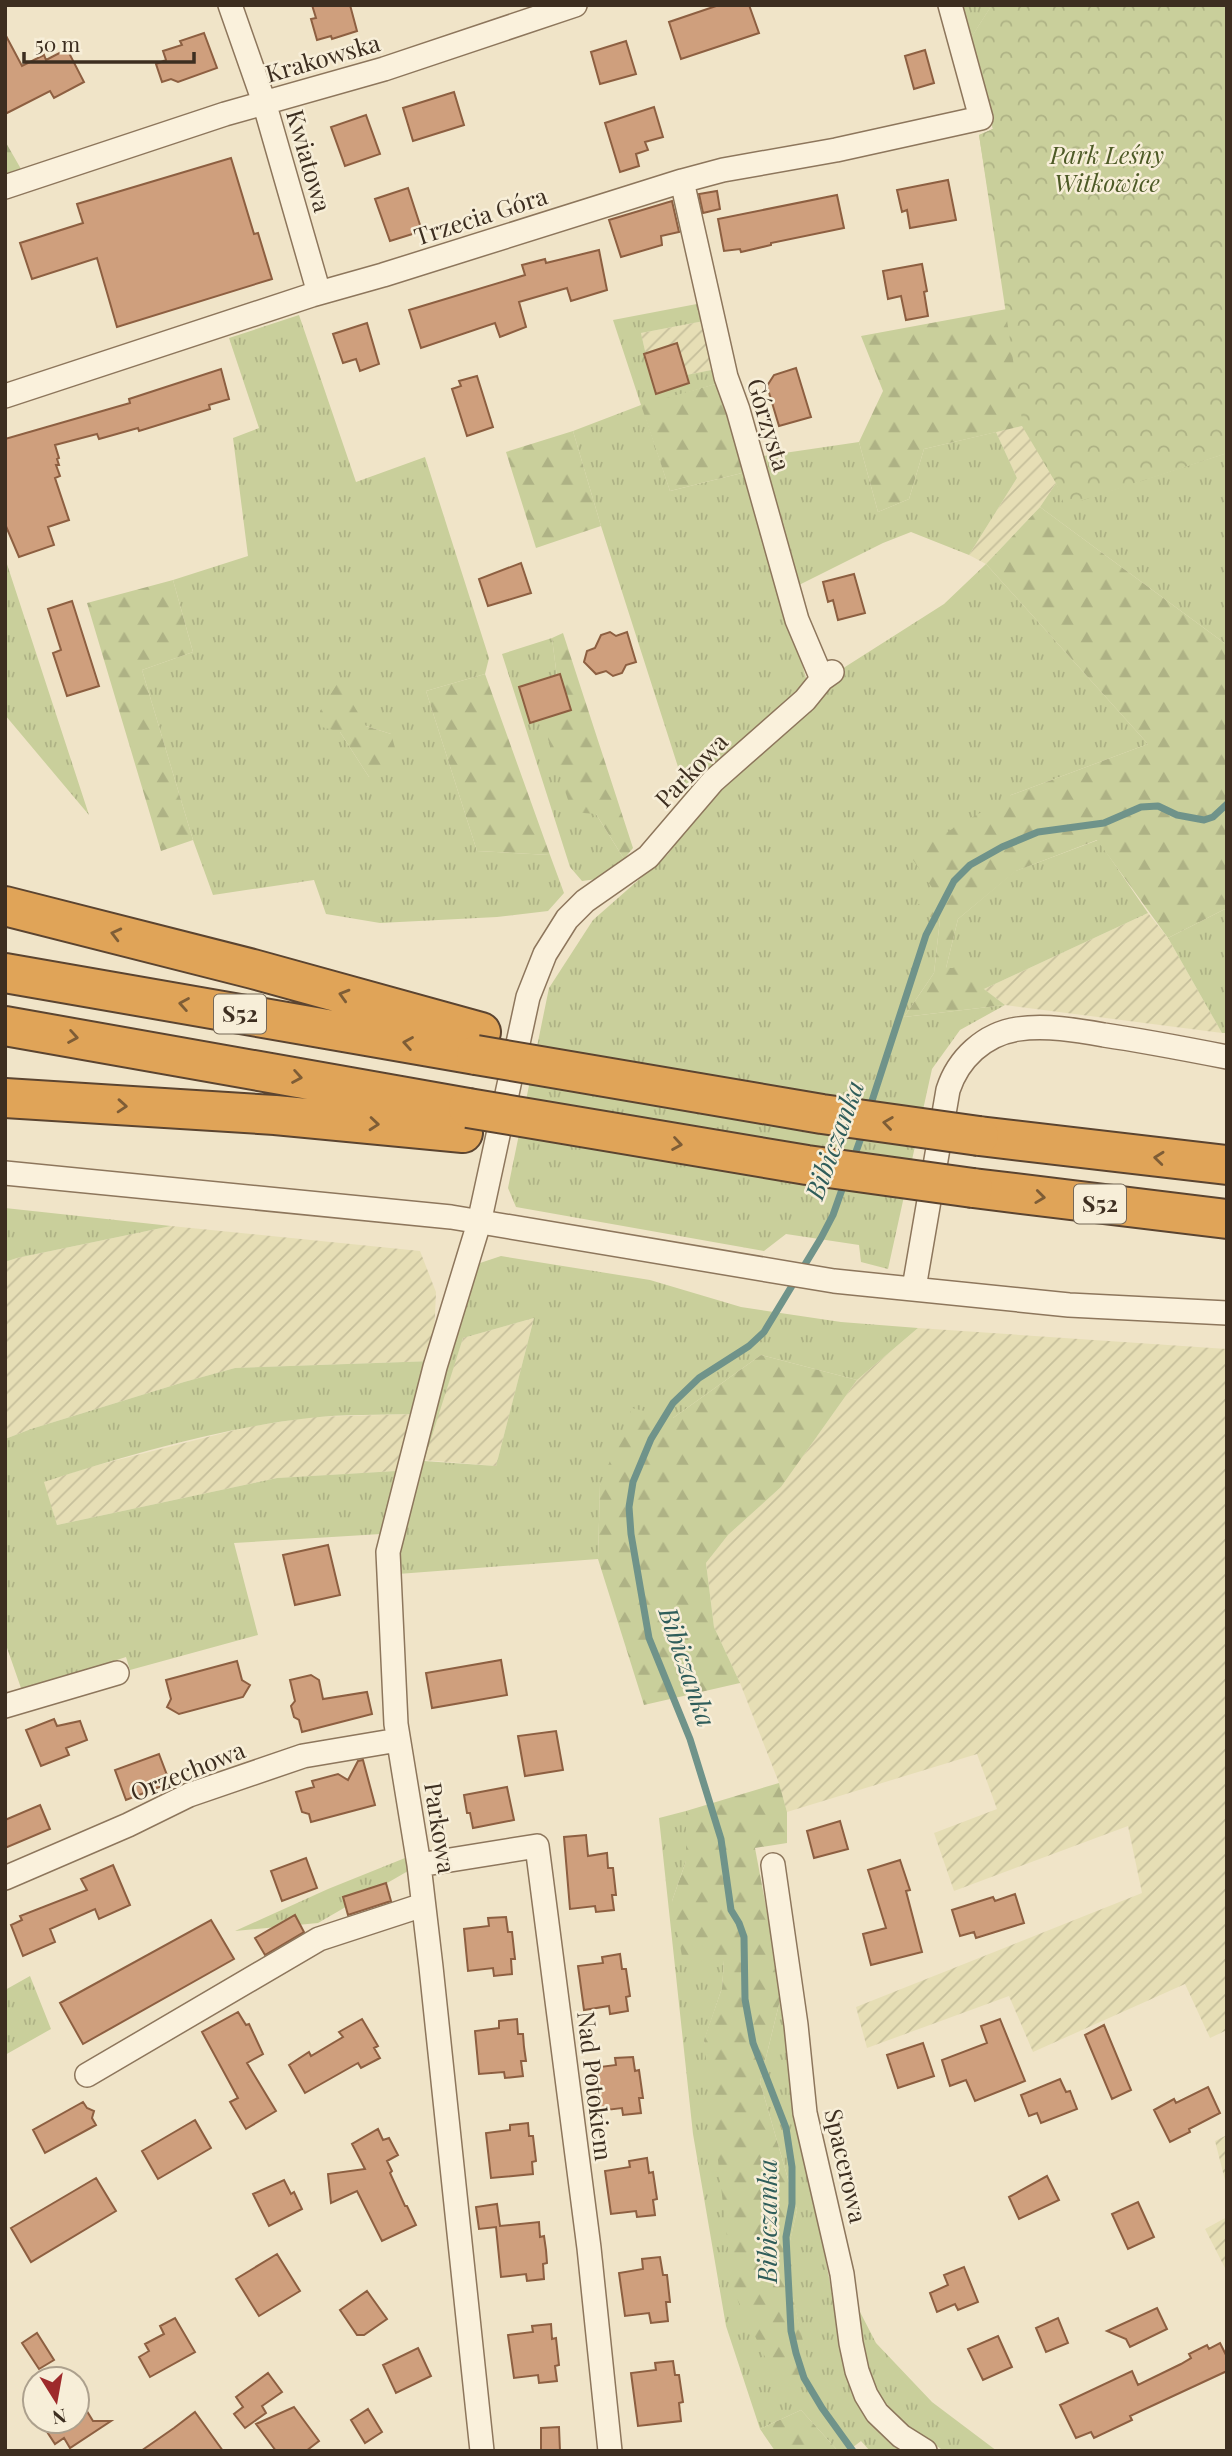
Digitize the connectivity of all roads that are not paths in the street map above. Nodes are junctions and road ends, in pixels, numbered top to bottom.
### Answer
1 (230, 5) edge
2 (575, 5) edge
3 (950, 5) edge
4 (264, 103) junction
5 (682, 181) junction
6 (5, 187) edge
7 (319, 293) junction
8 (5, 396) edge
9 (827, 676) joint
10 (5, 905) edge
11 (5, 973) edge
12 (5, 1026) edge
13 (478, 1044) junction
14 (1227, 1057) edge
15 (5, 1098) edge
16 (466, 1120) junction
17 (1227, 1165) edge
18 (5, 1173) edge
19 (1227, 1219) edge
20 (479, 1223) junction
21 (914, 1288) junction
22 (1227, 1313) edge
23 (117, 1674) dead end
24 (5, 1706) edge
25 (398, 1740) junction
26 (419, 1865) junction
27 (773, 1865) dead end
28 (5, 1878) edge
29 (423, 1905) junction
30 (87, 2075) dead end
31 (482, 2451) edge
32 (610, 2451) edge
33 (925, 2451) edge

1 - 4 street, Kwiatowa
2 - 4 street, Krakowska
3 - 5 street, Trzecia Góra
4 - 6 street, Krakowska
4 - 7 street, Kwiatowa
5 - 7 street, Trzecia Góra
5 - 9 street, Górzysta
7 - 8 street, Trzecia Góra
9 - 20 street, Parkowa
13 -> 10 highway
13 -> 11 highway, S52
12 -> 16 highway, S52
17 -> 13 highway, S52, bridge
14 - 21 street
15 -> 16 highway
16 -> 19 highway, S52, bridge
18 - 20 street
20 - 21 street
20 - 25 street, Parkowa
21 - 22 street
23 - 24 street
25 - 26 street, Parkowa
25 - 28 street, Orzechowa
26 - 29 street, Parkowa
26 - 32 street, Nad Potokiem
27 - 33 street, Spacerowa
29 - 30 street
29 - 31 street, Parkowa

